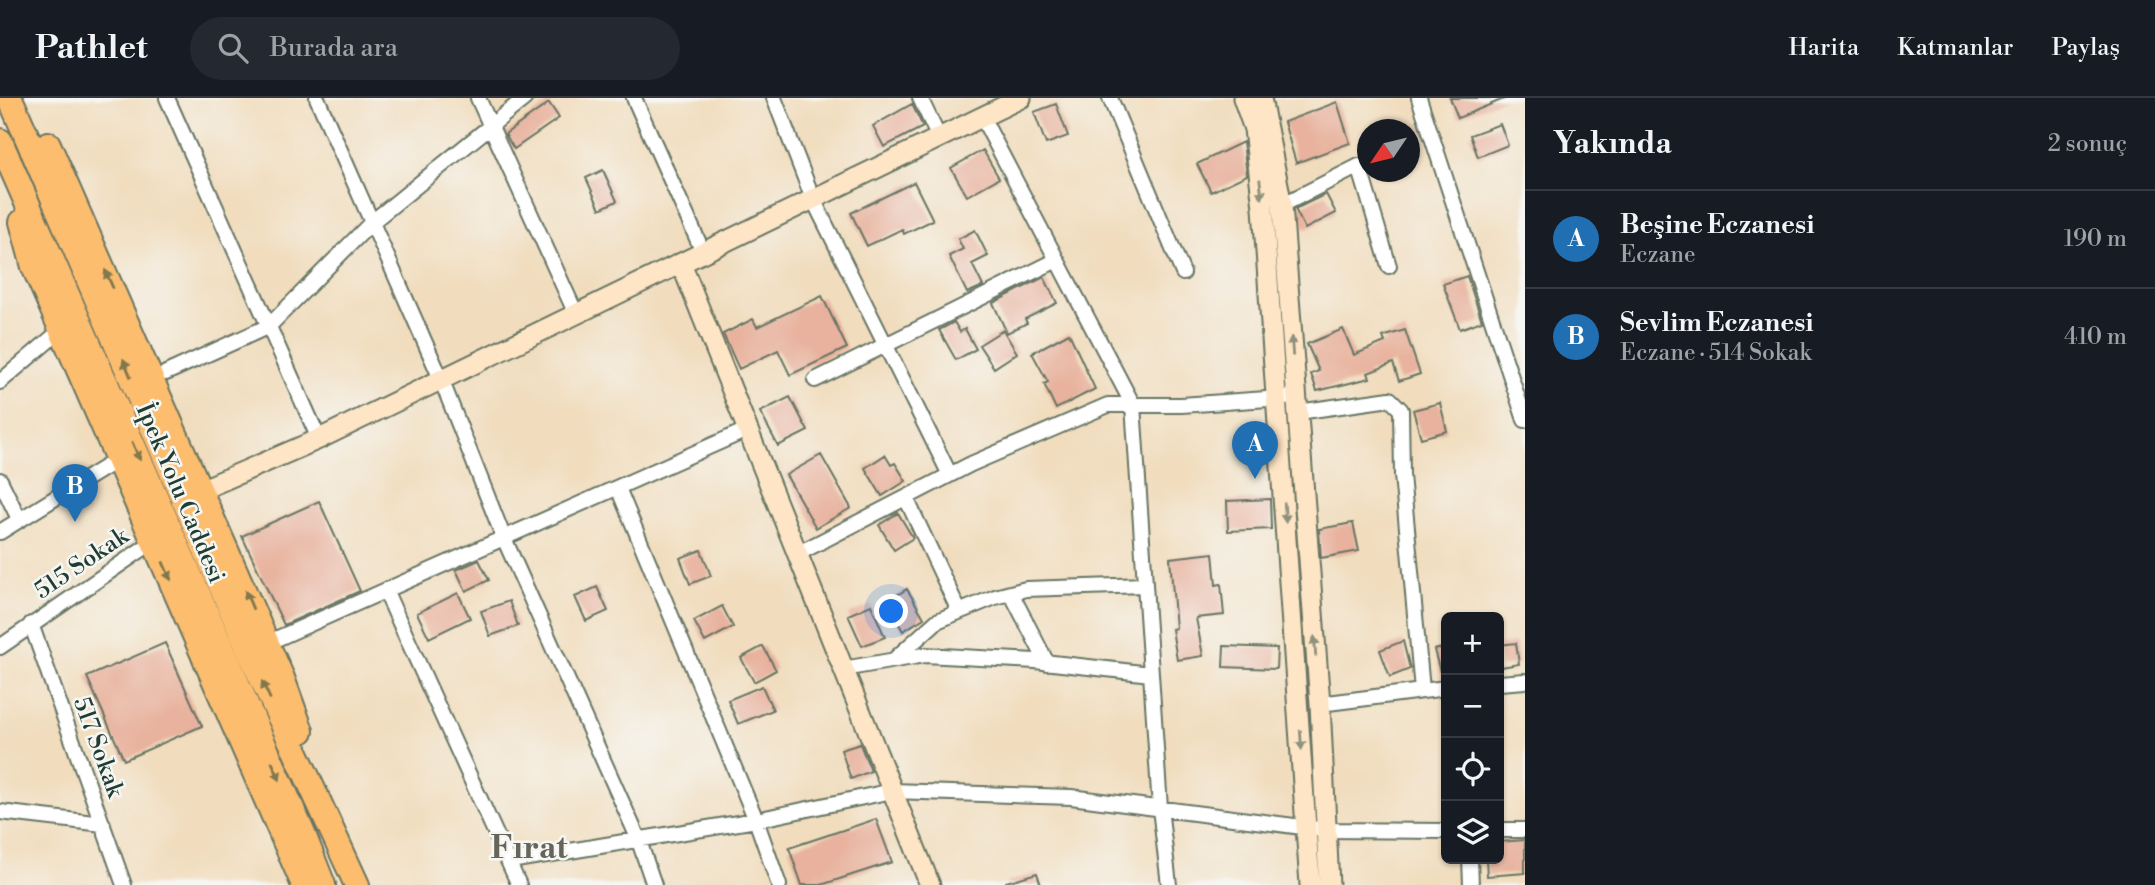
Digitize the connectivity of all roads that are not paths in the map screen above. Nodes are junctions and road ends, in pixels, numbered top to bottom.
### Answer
1 (10, 98) edge
2 (27, 98) edge
3 (167, 98) edge
4 (317, 98) edge
5 (478, 98) edge
6 (525, 98) edge
7 (634, 98) edge
8 (774, 98) edge
9 (920, 98) edge
10 (1021, 98) edge
11 (1110, 98) edge
12 (1243, 98) edge
13 (1261, 98) edge
14 (1419, 98) edge
15 (982, 117) junction
16 (491, 125) junction
17 (939, 138) junction
18 (0, 142) edge
19 (813, 199) junction
20 (1282, 205) junction
21 (372, 222) junction
22 (703, 252) junction
23 (1057, 260) junction
24 (681, 263) junction
25 (1389, 266) dead end
26 (1183, 273) dead end
27 (576, 314) junction
28 (269, 326) junction
29 (61, 330) junction
30 (886, 345) junction
31 (166, 373) dead end
32 (441, 379) junction
33 (815, 380) dead end
34 (0, 382) edge
35 (1290, 402) junction
36 (1133, 405) junction
37 (1525, 420) edge
38 (749, 429) junction
39 (319, 439) junction
40 (117, 460) junction
41 (950, 475) junction
42 (0, 480) edge
43 (211, 486) dead end
44 (618, 488) junction
45 (906, 498) junction
46 (19, 519) junction
47 (0, 532) edge
48 (503, 536) junction
49 (154, 541) junction
50 (797, 554) junction
51 (1145, 585) junction
52 (386, 592) junction
53 (1011, 593) junction
54 (959, 611) junction
55 (32, 624) junction
56 (267, 643) junction
57 (0, 647) edge
58 (896, 658) junction
59 (1047, 663) junction
60 (843, 669) junction
61 (1151, 674) junction
62 (1525, 681) edge
63 (1504, 683) edge
64 (1441, 688) edge
65 (1422, 690) junction
66 (1320, 704) junction
67 (892, 791) junction
68 (1160, 808) junction
69 (0, 812) edge
70 (755, 820) junction
71 (103, 824) junction
72 (1316, 829) junction
73 (1504, 830) edge
74 (1525, 830) edge
75 (1441, 831) edge
76 (638, 838) junction
77 (510, 861) junction
78 (1470, 864) edge
79 (353, 878) edge
80 (124, 885) edge
81 (304, 885) edge
82 (323, 885) edge
83 (519, 885) edge
84 (654, 885) edge
85 (779, 885) edge
86 (930, 885) edge
87 (1169, 885) edge
88 (1310, 885) edge
89 (1329, 885) edge
90 (1471, 885) edge

79 -> 1 highway, İpek Yolu Caddesi
56 -> 2 highway
3 - 28 street
4 - 21 street
5 - 16 street
6 - 16 street
7 - 22 street
8 - 19 street
9 - 17 street
10 - 15 street
11 - 26 street
12 -> 35 street
13 - 20 street
14 - 37 street
15 - 17 street
15 - 23 street
16 - 21 street
16 - 27 street
17 - 19 street
18 - 29 highway
18 -> 82 highway, İpek Yolu Caddesi
19 - 22 street
19 - 30 street
20 - 25 street
35 -> 20 street
21 - 28 street
21 - 32 street
22 - 24 street
23 - 30 street
23 - 36 street
24 - 27 street
24 - 38 street
27 - 32 street
28 - 31 street
28 - 39 street
29 - 34 street
29 - 40 highway
30 - 33 street
30 - 41 street
32 - 39 street
32 - 48 street
35 - 36 street
35 - 65 street
66 -> 35 street
35 -> 72 street
36 - 41 street
36 - 51 street
38 - 44 street
38 - 50 street
39 - 43 street
40 - 46 street
40 - 49 highway
41 - 45 street
42 - 46 street
44 - 48 street
44 - 70 street
45 - 50 street
45 - 54 street
46 - 47 street
48 - 52 street
48 - 76 street
49 - 55 street, 515 Sokak
49 -> 81 highway
50 - 60 street
51 - 53 street
51 - 61 street
52 - 56 street
52 - 77 street
53 - 54 street
53 - 59 street
54 - 58 street
55 - 57 street, 515 Sokak
55 - 71 street, 517 Sokak
56 - 79 highway
58 - 59 street
58 - 60 street
59 - 61 street
60 - 67 street
61 - 68 street
62 - 63 street
64 - 65 street
65 - 66 street
66 - 72 street
67 - 68 street
67 - 70 street
67 - 86 street
68 - 72 street
68 - 87 street
69 - 71 street
70 - 76 street
70 - 85 street
71 - 80 street, 517 Sokak
72 - 75 street
72 - 88 street
72 - 89 street
73 - 74 street
76 - 77 street
76 - 84 street
77 - 83 street
78 - 90 street

